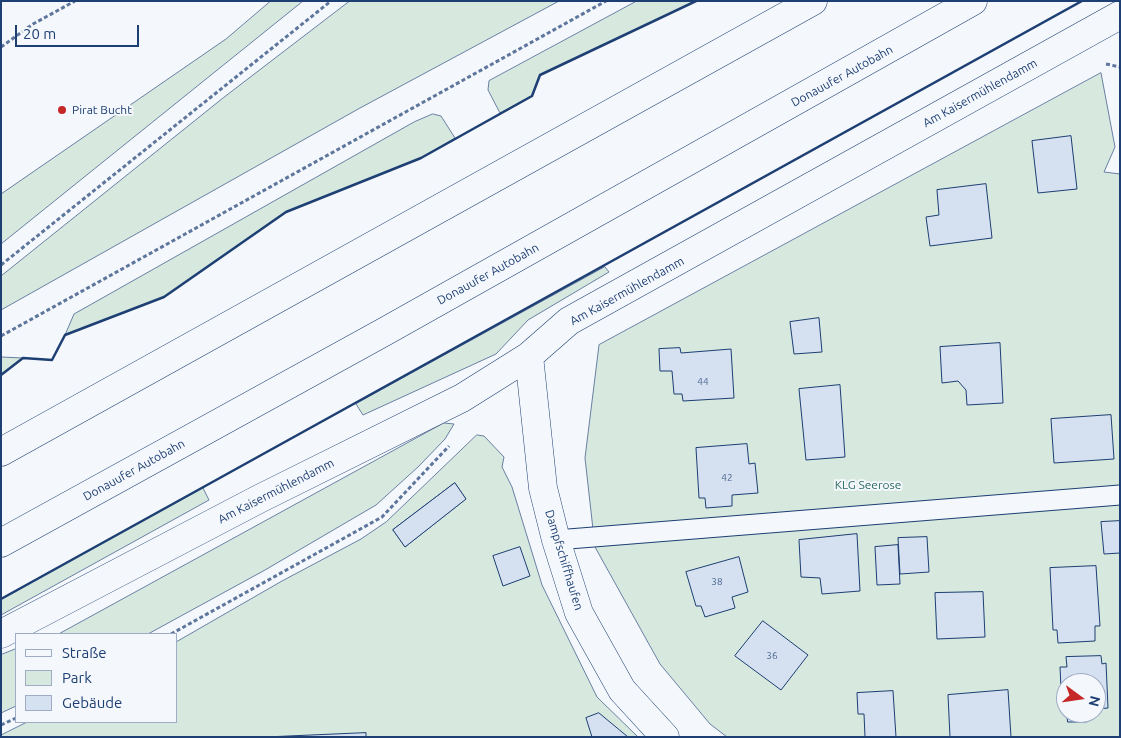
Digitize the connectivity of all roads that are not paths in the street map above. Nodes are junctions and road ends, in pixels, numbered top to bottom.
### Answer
1 (813, 1) edge
2 (973, 1) edge
3 (1120, 15) edge
4 (528, 356) junction
5 (1, 452) edge
6 (1120, 495) edge
7 (556, 540) junction
8 (1, 543) edge
9 (1, 634) edge
10 (665, 737) edge

1 - 5 main road
2 - 8 main road, Donauufer Autobahn
3 - 4 main road, Am Kaisermühlendamm
4 - 7 main road, Dampfschiffhaufen
4 - 9 main road, Am Kaisermühlendamm
6 - 7 lane
7 - 10 main road, Dampfschiffhaufen

